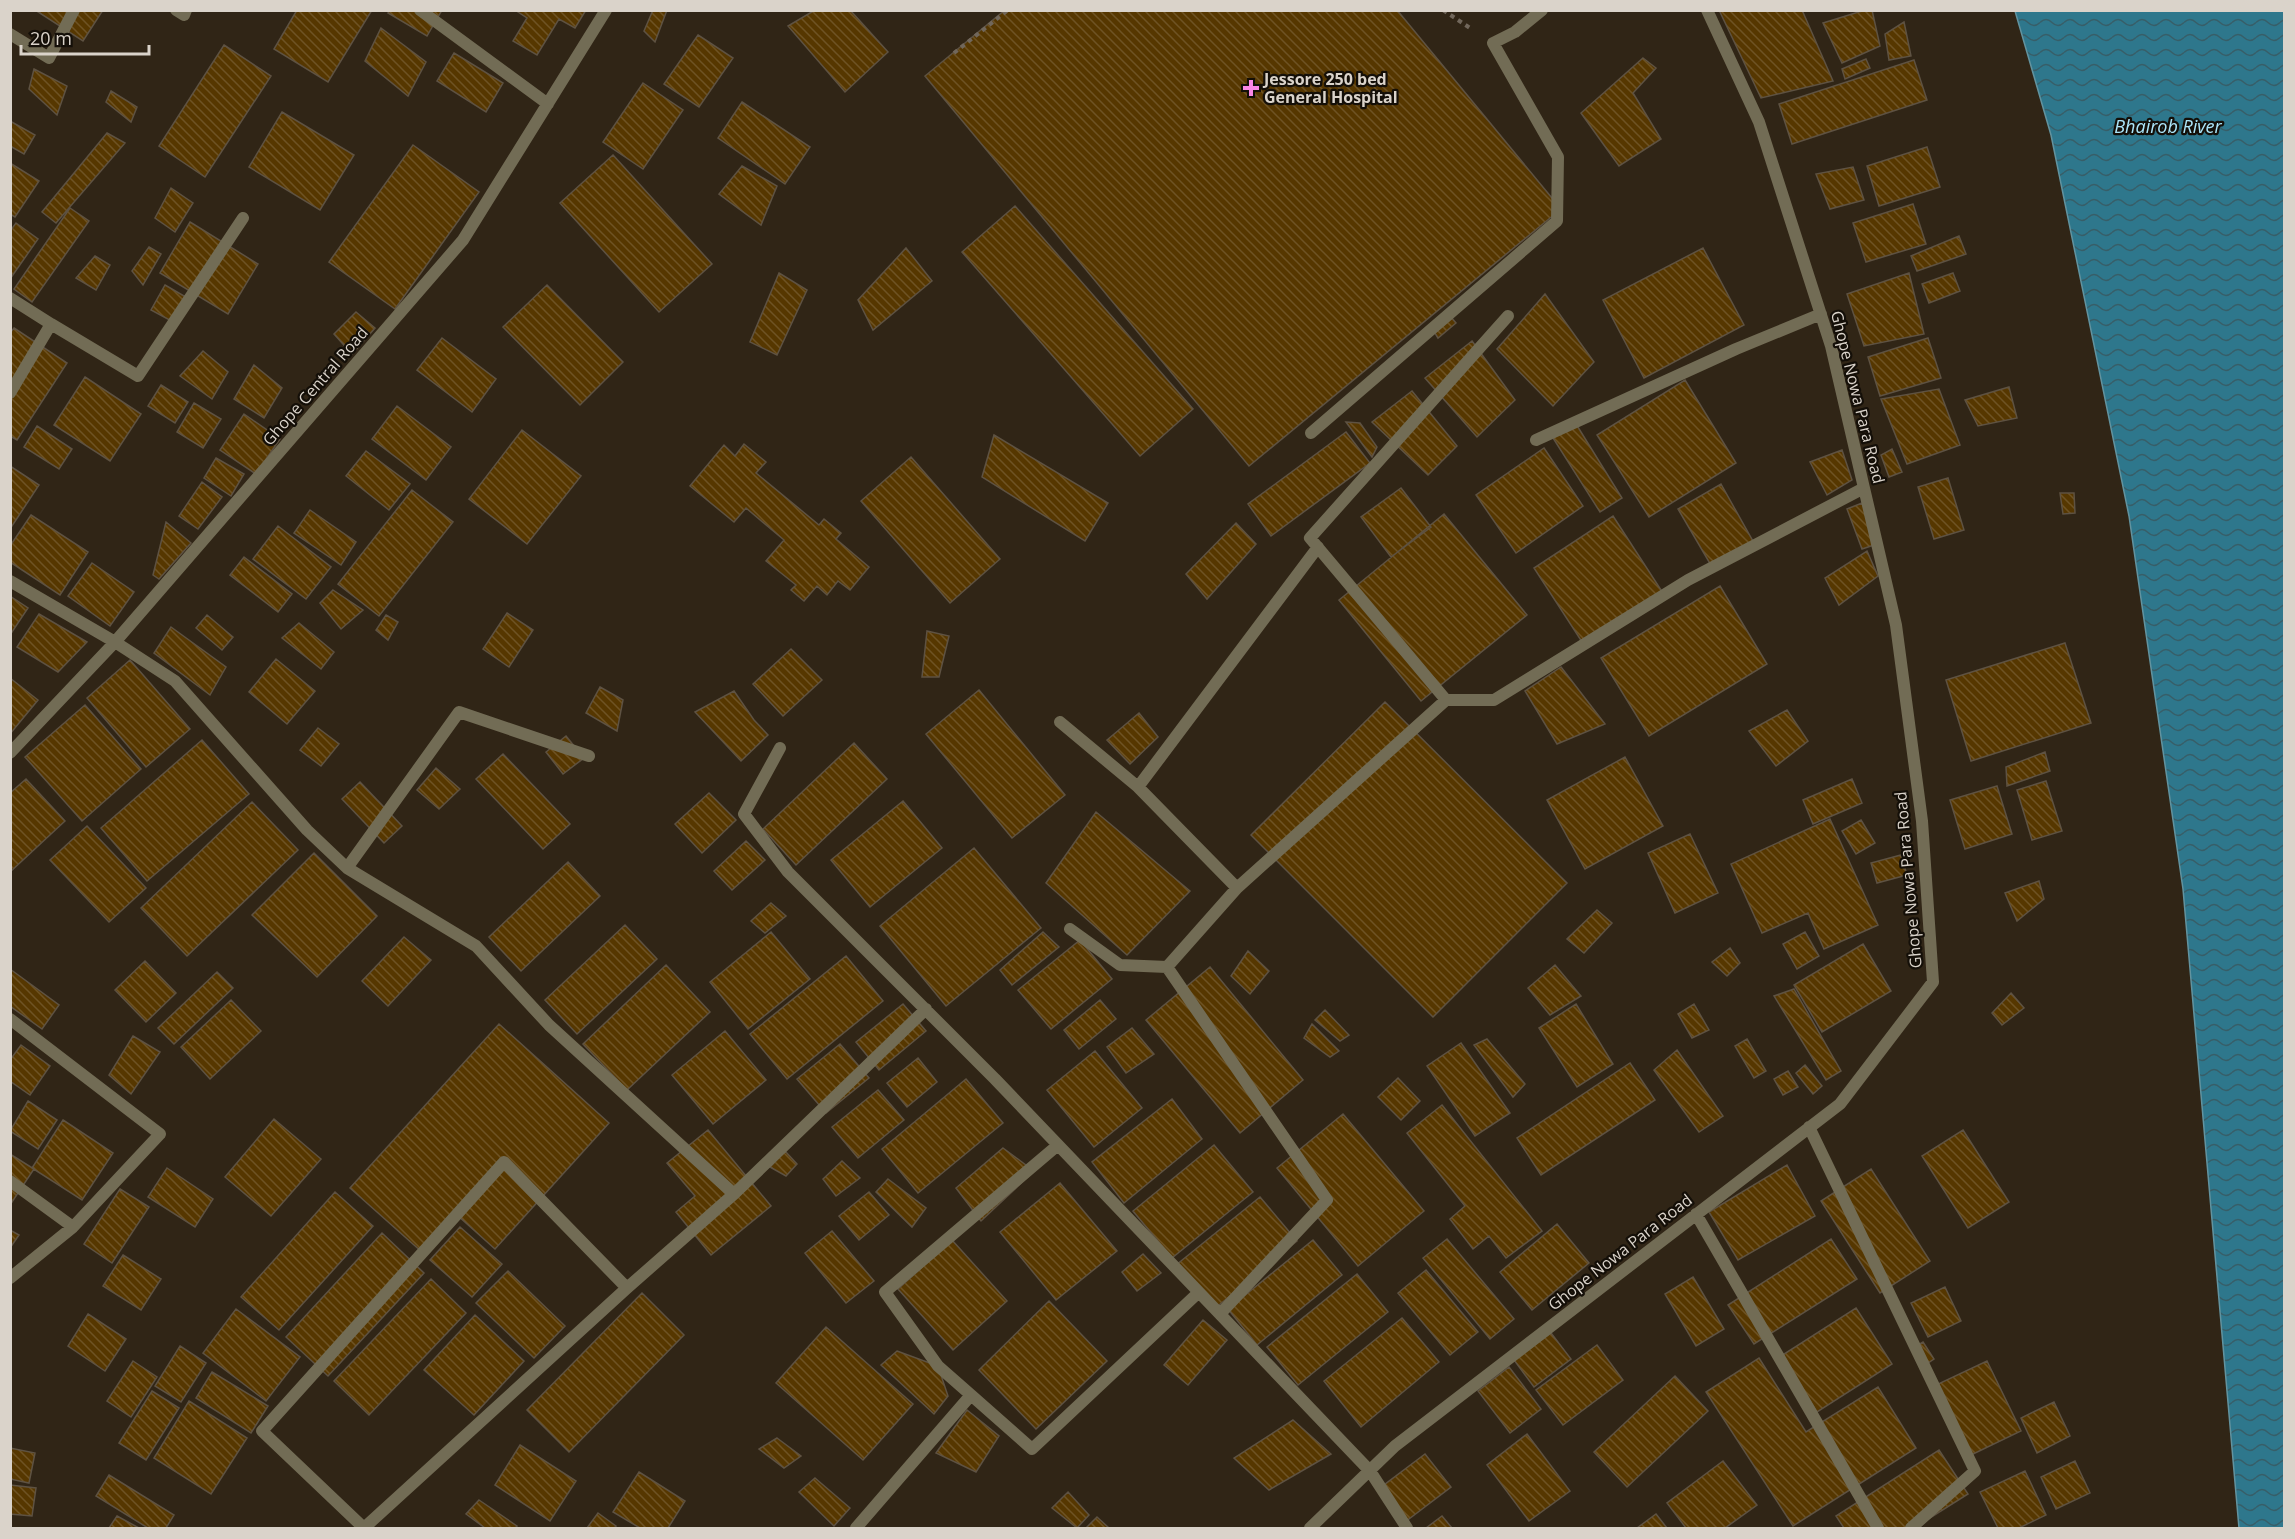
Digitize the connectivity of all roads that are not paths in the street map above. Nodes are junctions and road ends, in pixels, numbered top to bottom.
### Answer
1 (74, 10) edge
2 (176, 10) edge
3 (186, 10) edge
4 (420, 10) edge
5 (606, 10) edge
6 (1542, 10) edge
7 (1707, 10) edge
8 (10, 34) edge
9 (548, 104) junction
10 (243, 218) dead end
11 (10, 298) edge
12 (1821, 314) junction
13 (1508, 316) dead end
14 (51, 324) junction
15 (10, 393) edge
16 (1311, 433) dead end
17 (1536, 440) dead end
18 (1864, 488) junction
19 (1318, 547) junction
20 (10, 581) edge
21 (115, 642) junction
22 (1446, 700) junction
23 (1060, 722) dead end
24 (780, 748) dead end
25 (10, 753) edge
26 (589, 756) dead end
27 (1138, 788) junction
28 (347, 868) junction
29 (1237, 888) junction
30 (1070, 929) dead end
31 (1167, 967) junction
32 (926, 1009) junction
33 (10, 1019) edge
34 (1809, 1127) junction
35 (1058, 1145) junction
36 (10, 1181) edge
37 (734, 1194) junction
38 (1696, 1214) junction
39 (73, 1227) junction
40 (10, 1278) edge
41 (627, 1288) junction
42 (1198, 1293) junction
43 (1220, 1314) junction
44 (971, 1395) junction
45 (1370, 1471) junction
46 (364, 1528) edge
47 (856, 1528) edge
48 (1310, 1528) edge
49 (1407, 1528) edge
50 (1878, 1528) edge
51 (1911, 1528) edge

1 - 8 street
2 - 3 street
4 - 9 street
5 - 9 street, Ghope Central Road
6 - 16 street
7 - 12 street, Ghope Nowa Para Road
9 - 21 street, Ghope Central Road
10 - 14 street
11 - 14 street
12 - 17 street
12 - 18 street, Ghope Nowa Para Road
13 - 19 street
14 - 15 street
18 - 22 street
18 - 34 street, Ghope Nowa Para Road
19 - 22 street
19 - 27 street
20 - 21 street
21 - 25 street, Ghope Central Road
21 - 28 street
22 - 29 street
23 - 27 street
24 - 32 street
26 - 28 street
27 - 29 street
28 - 37 street
29 - 31 street
30 - 31 street
31 - 43 street
32 - 35 street
32 - 37 street
33 - 39 street
34 - 38 street, Ghope Nowa Para Road
34 - 51 street
35 - 42 street
35 - 44 street
36 - 39 street
37 - 41 street
38 - 45 street, Ghope Nowa Para Road
38 - 50 street
39 - 40 street
41 - 46 street
41 - 46 street
42 - 43 street
42 - 44 street
43 - 45 street
44 - 47 street
45 - 48 street, Ghope Nowa Para Road
45 - 49 street

